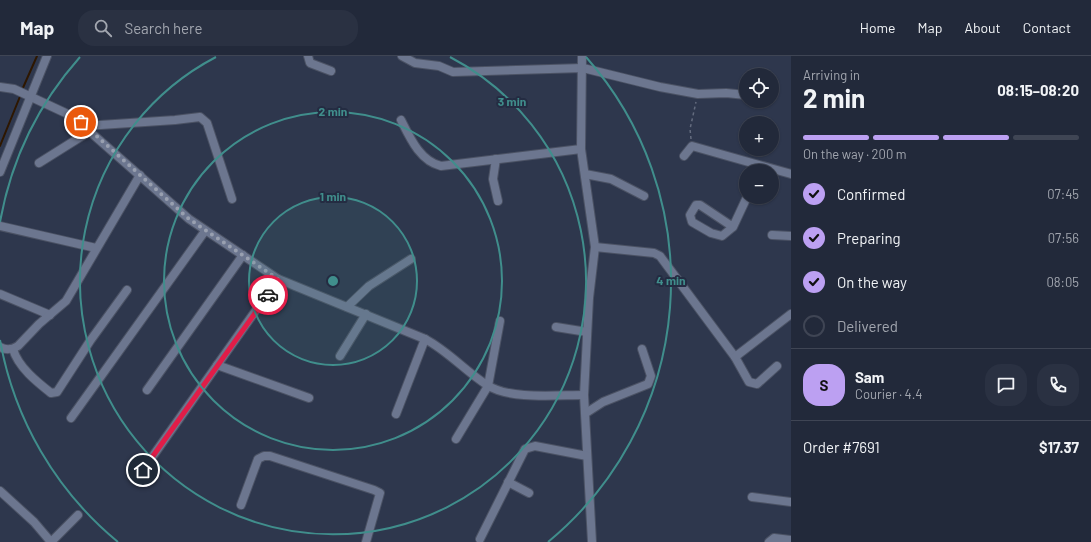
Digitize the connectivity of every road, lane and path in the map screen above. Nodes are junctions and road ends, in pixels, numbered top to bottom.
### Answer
1 (47, 56) edge
2 (308, 56) edge
3 (402, 56) edge
4 (582, 56) edge
5 (583, 68) junction
6 (331, 71) dead end
7 (0, 87) edge
8 (698, 94) junction
9 (739, 94) edge
10 (29, 95) junction
11 (401, 120) dead end
12 (88, 129) junction
13 (692, 146) junction
14 (581, 149) junction
15 (684, 156) dead end
16 (496, 159) junction
17 (39, 163) dead end
18 (744, 164) edge
19 (0, 172) edge
20 (779, 172) edge
21 (585, 174) junction
22 (791, 174) edge
23 (140, 175) junction
24 (644, 196) dead end
25 (232, 199) dead end
26 (498, 201) dead end
27 (744, 204) edge
28 (0, 226) edge
29 (733, 227) junction
30 (205, 231) junction
31 (772, 235) dead end
32 (791, 236) edge
33 (595, 247) junction
34 (96, 248) junction
35 (243, 255) junction
36 (411, 259) dead end
37 (278, 279) junction
38 (127, 290) dead end
39 (0, 294) edge
40 (347, 307) junction
41 (366, 314) junction
42 (791, 314) edge
43 (50, 315) junction
44 (500, 321) dead end
45 (556, 327) dead end
46 (587, 332) junction
47 (425, 339) junction
48 (1, 349) edge
49 (13, 349) junction
50 (642, 349) dead end
51 (340, 356) dead end
52 (735, 357) junction
53 (217, 366) junction
54 (777, 366) dead end
55 (488, 386) junction
56 (147, 390) dead end
57 (584, 395) junction
58 (309, 398) dead end
59 (586, 413) junction
60 (396, 414) dead end
61 (72, 418) dead end
62 (456, 438) dead end
63 (587, 456) junction
64 (143, 470) dead end
65 (508, 482) junction
66 (0, 491) edge
67 (529, 494) dead end
68 (752, 497) dead end
69 (791, 502) edge
70 (241, 505) dead end
71 (78, 515) dead end
72 (480, 539) dead end
73 (791, 540) edge
74 (51, 542) edge
75 (366, 542) edge
76 (592, 542) edge
77 (769, 542) edge

1 - 10 street
2 - 6 street
3 - 5 street
4 - 5 street
5 - 8 street
5 - 14 street
7 - 10 street
8 - 9 street
8 - 13 path
10 - 12 street
10 - 19 street
11 - 16 street
12 - 17 street
12 - 23 street
12 - 25 street
13 - 15 street
13 - 18 street
14 - 16 street
14 - 21 street
16 - 26 street
20 - 22 street
21 - 24 street
21 - 33 street
23 - 30 street
23 - 34 street
27 - 29 street
28 - 34 street
29 - 29 street
30 - 35 street
30 - 61 street
31 - 32 street
33 - 46 street
33 - 52 street
34 - 43 street
35 - 37 street
35 - 56 street
36 - 40 street
37 - 40 street
37 - 53 street
38 - 49 street
39 - 43 street
40 - 41 street
41 - 47 street
41 - 51 street
42 - 52 street
43 - 49 street
44 - 55 street
45 - 46 street
46 - 57 street
47 - 55 street
47 - 60 street
48 - 49 street
50 - 59 street
52 - 54 street
53 - 58 street
53 - 64 street
55 - 57 street
55 - 62 street
57 - 59 street
59 - 63 street
63 - 65 street
63 - 76 street
65 - 67 street
65 - 72 street
66 - 74 street
68 - 69 street
70 - 75 street
71 - 74 street
73 - 77 street

